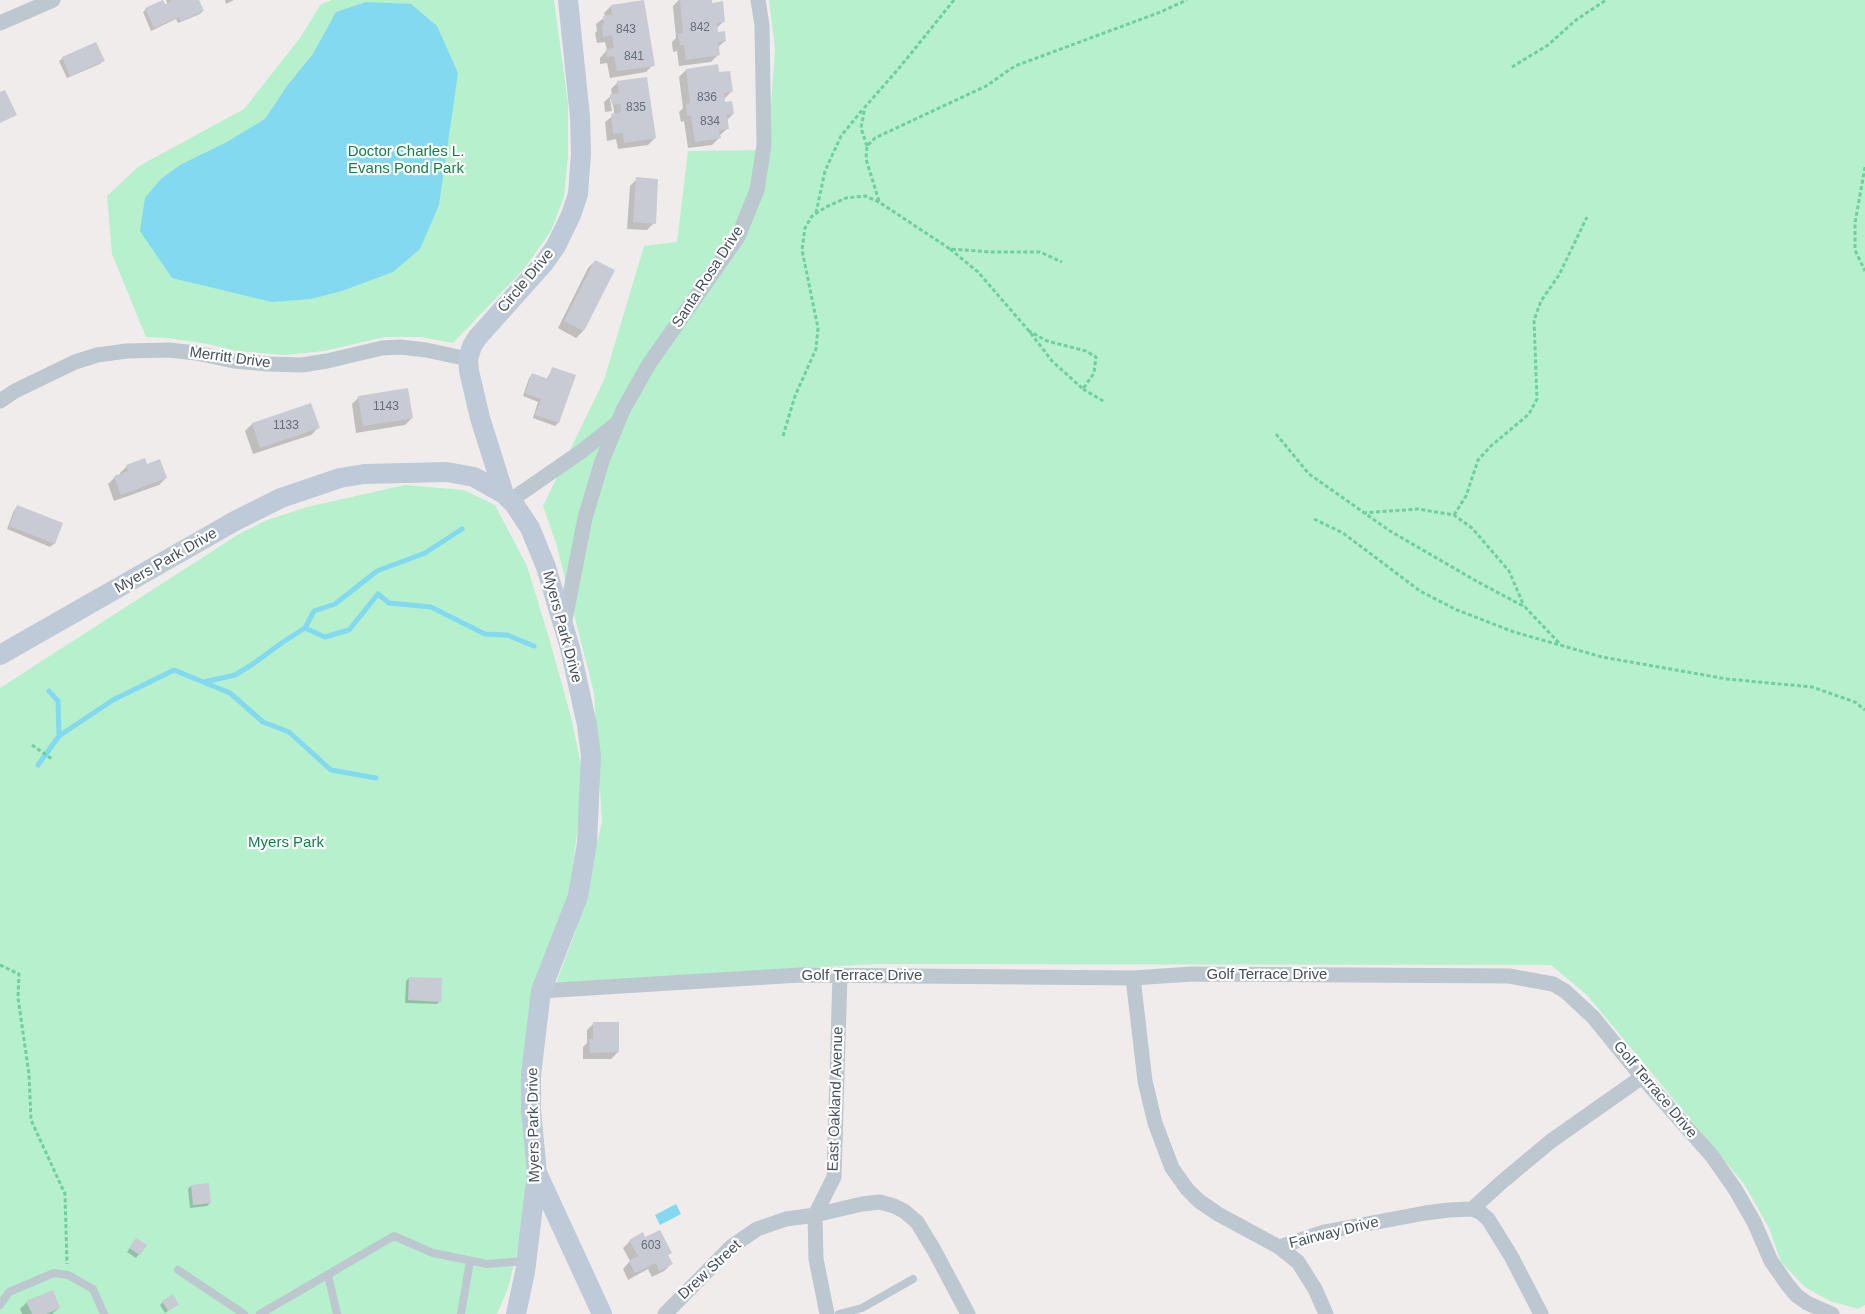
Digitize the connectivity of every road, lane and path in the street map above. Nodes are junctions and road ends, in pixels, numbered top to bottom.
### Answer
1 (53, 0) edge
2 (568, 0) edge
3 (758, 0) edge
4 (954, 0) edge
5 (1187, 0) edge
6 (1606, 0) edge
7 (0, 23) edge
8 (1512, 67) dead end
9 (865, 107) junction
10 (867, 146) junction
11 (1865, 167) edge
12 (879, 202) junction
13 (816, 214) junction
14 (1587, 217) dead end
15 (950, 249) junction
16 (1062, 262) dead end
17 (1865, 271) edge
18 (1029, 331) junction
19 (468, 358) junction
20 (1083, 389) junction
21 (0, 400) edge
22 (1105, 402) dead end
23 (618, 423) junction
24 (1276, 434) dead end
25 (783, 436) dead end
26 (507, 497) junction
27 (1362, 513) junction
28 (1454, 515) junction
29 (1314, 519) dead end
30 (1525, 607) junction
31 (564, 627) junction
32 (1561, 646) junction
33 (0, 656) edge
34 (1865, 710) edge
35 (32, 745) dead end
36 (52, 759) dead end
37 (0, 965) edge
38 (840, 975) junction
39 (1134, 978) junction
40 (541, 991) junction
41 (1642, 1077) junction
42 (537, 1174) junction
43 (1472, 1210) junction
44 (815, 1215) junction
45 (1279, 1247) junction
46 (470, 1261) junction
47 (526, 1261) junction
48 (178, 1270) dead end
49 (68, 1274) junction
50 (328, 1275) junction
51 (913, 1279) dead end
52 (0, 1305) edge
53 (104, 1314) edge
54 (244, 1314) edge
55 (260, 1314) edge
56 (336, 1314) edge
57 (461, 1314) edge
58 (516, 1314) edge
59 (602, 1314) edge
60 (665, 1314) edge
61 (827, 1314) edge
62 (839, 1314) edge
63 (968, 1314) edge
64 (1326, 1314) edge
65 (1541, 1314) edge
66 (1832, 1314) edge

1 - 7 street
2 - 19 street, Circle Drive
3 - 23 street, Santa Rosa Drive
4 - 9 path
5 - 10 path
6 - 8 path
9 - 10 path
9 - 13 path
10 - 12 path
11 - 17 path
12 - 13 path
12 - 15 path
13 - 25 path
14 - 28 path
15 - 16 path
15 - 18 path
18 - 20 path
18 - 20 path
19 - 21 street, Merritt Drive
19 - 26 street
20 - 22 path
23 - 26 street, Santa Rosa Drive
23 - 31 street, Santa Rosa Drive
24 - 27 path
26 - 31 street, Myers Park Drive
26 - 33 street, Myers Park Drive
27 - 28 path
27 - 30 path
28 - 30 path
29 - 32 path
30 - 32 path
31 - 40 street, Myers Park Drive
32 - 34 path
35 - 36 path
37 - 49 path
38 - 39 street, Golf Terrace Drive
38 - 40 street, Golf Terrace Drive
38 - 44 street, East Oakland Avenue
39 - 41 street, Golf Terrace Drive
39 - 45 street, Fairway Drive
40 - 42 street, Myers Park Drive
41 - 43 street
41 - 66 street, Golf Terrace Drive
42 - 47 street, Myers Park Drive
42 - 59 street
43 - 45 street, Fairway Drive
43 - 65 street
44 - 60 street, Drew Street
44 - 61 street
44 - 63 street
45 - 64 street
46 - 47 lane
46 - 50 lane
46 - 57 lane
47 - 58 street, Myers Park Drive
48 - 54 lane
49 - 52 lane
49 - 53 lane
50 - 55 lane
50 - 56 lane
51 - 62 lane

